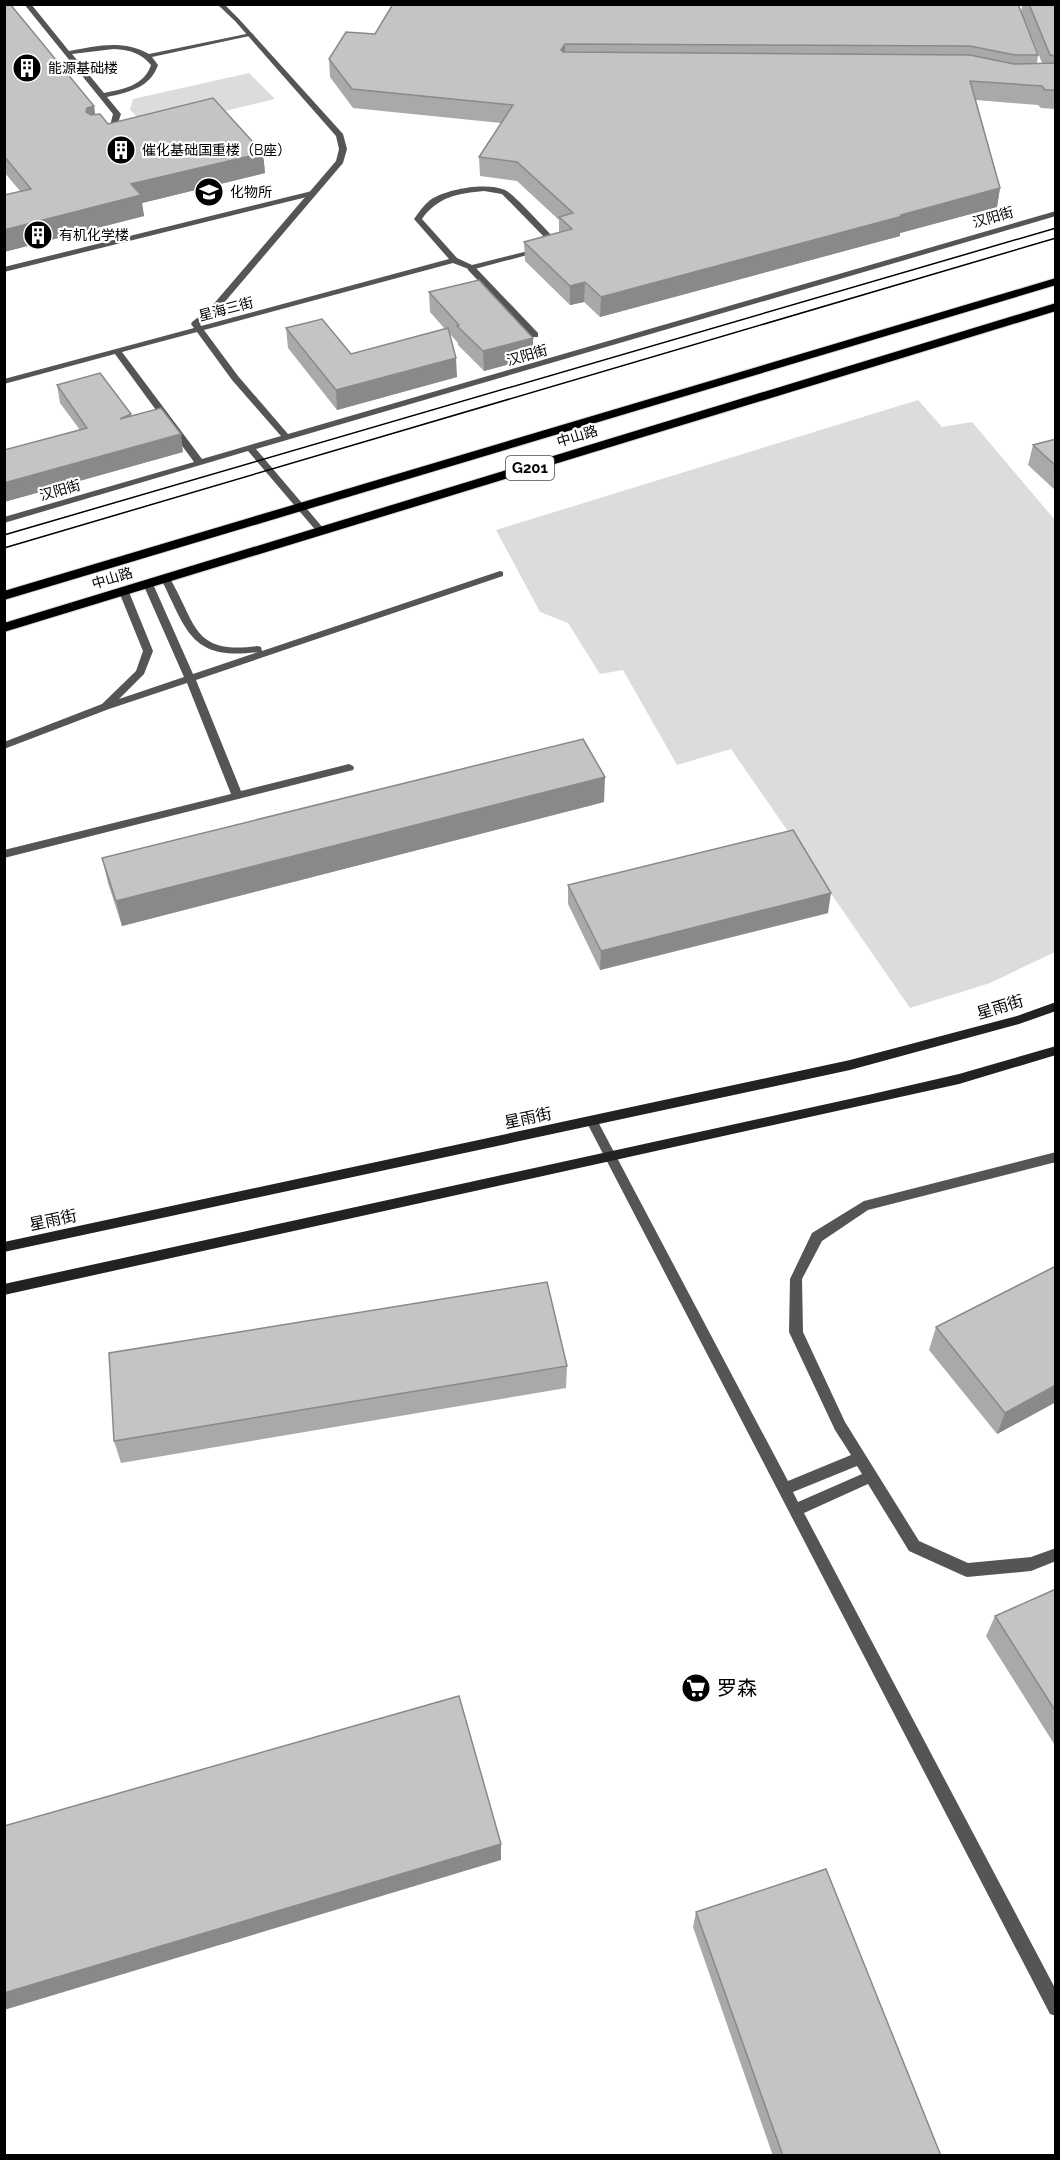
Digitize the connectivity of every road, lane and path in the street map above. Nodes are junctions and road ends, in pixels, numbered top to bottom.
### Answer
1 (27, 4) edge
2 (220, 4) edge
3 (250, 35) junction
4 (66, 53) junction
5 (149, 56) junction
6 (101, 96) junction
7 (96, 132) edge
8 (312, 194) junction
9 (1056, 213) edge
10 (454, 260) junction
11 (471, 268) junction
12 (4, 270) edge
13 (1056, 281) edge
14 (1056, 307) edge
15 (200, 330) junction
16 (534, 335) edge
17 (117, 351) junction
18 (4, 382) edge
19 (287, 438) junction
20 (251, 448) junction
21 (200, 463) junction
22 (301, 507) junction
23 (4, 520) edge
24 (321, 531) junction
25 (500, 574) dead end
26 (166, 579) junction
27 (148, 584) junction
28 (123, 592) junction
29 (4, 596) edge
30 (4, 628) edge
31 (284, 646) junction
32 (190, 678) junction
33 (105, 707) junction
34 (4, 746) edge
35 (349, 768) dead end
36 (237, 795) junction
37 (4, 854) edge
38 (1056, 1006) edge
39 (1056, 1050) edge
40 (592, 1121) junction
41 (611, 1157) junction
42 (1056, 1157) edge
43 (4, 1247) edge
44 (4, 1290) edge
45 (860, 1458) junction
46 (871, 1476) junction
47 (784, 1489) junction
48 (795, 1510) junction
49 (1056, 1554) edge
50 (1056, 2008) edge

1 - 4 street
2 - 3 street
3 - 5 street
3 - 8 street
4 - 5 street
4 - 6 street
5 - 6 street
6 - 7 street
8 - 12 street
8 - 15 street
9 - 19 street, 汉阳街
10 - 11 street
10 - 11 street
10 - 15 street, 星海三街
11 - 16 street
13 - 22 highway, 中山路 / G201
14 - 24 highway, 中山路 / G201
15 - 17 street, 星海三街
15 - 19 street
17 - 18 street, 星海三街
17 - 21 street
19 - 20 street, 汉阳街
20 - 21 street, 汉阳街
20 - 22 street
21 - 23 street, 汉阳街
22 - 24 street
22 - 29 highway, 中山路 / G201
24 - 26 highway, 中山路 / G201
25 - 31 street
26 - 27 highway, 中山路 / G201
26 - 31 street
27 - 28 highway, 中山路 / G201
27 - 32 street
28 - 30 highway, 中山路 / G201
28 - 33 street
31 - 32 street
32 - 33 street
32 - 36 street
33 - 34 street
35 - 36 street
36 - 37 street
38 - 40 street, 星雨街
39 - 41 street
40 - 41 street
40 - 43 street, 星雨街
41 - 44 street
41 - 47 street
42 - 45 street
45 - 46 street
45 - 47 street
46 - 48 street
46 - 49 street
47 - 48 street
48 - 50 street

